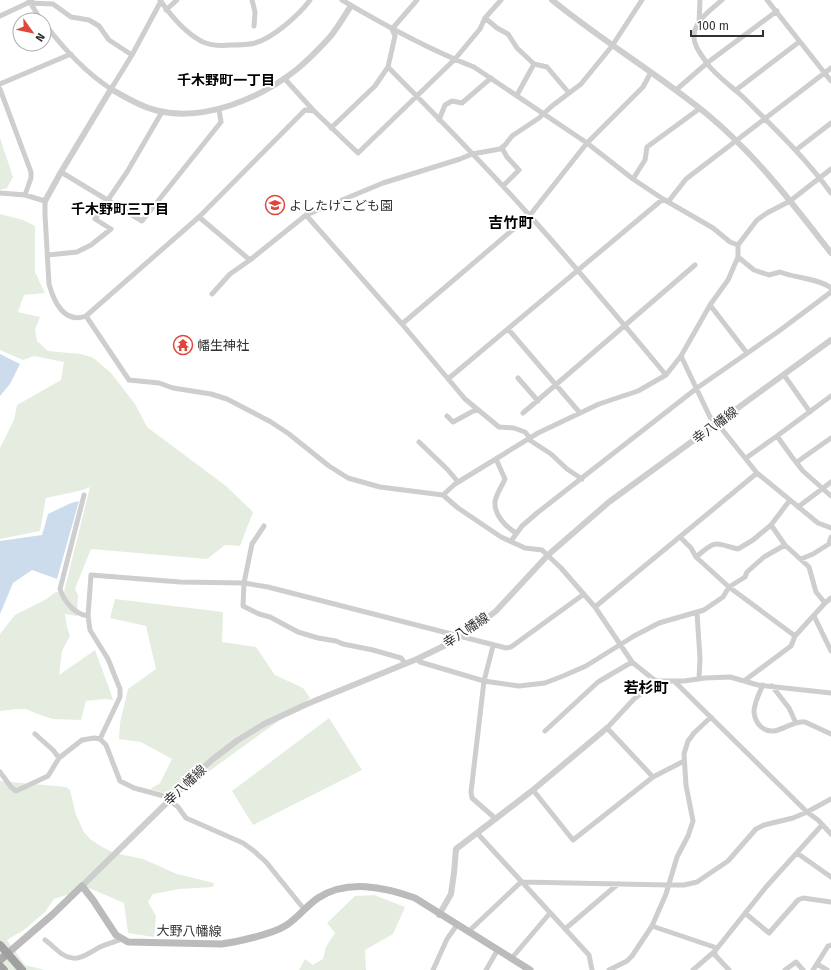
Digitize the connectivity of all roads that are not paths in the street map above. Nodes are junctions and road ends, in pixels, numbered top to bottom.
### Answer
1 (35, 0) edge
2 (177, 0) edge
3 (252, 0) edge
4 (310, 0) edge
5 (342, 0) edge
6 (416, 0) edge
7 (501, 0) edge
8 (552, 0) edge
9 (642, 0) edge
10 (700, 0) edge
11 (722, 0) edge
12 (767, 0) edge
13 (29, 1) edge
14 (160, 1) edge
15 (351, 6) junction
16 (166, 10) junction
17 (777, 11) junction
18 (36, 12) edge
19 (0, 16) edge
20 (485, 18) junction
21 (699, 23) junction
22 (254, 26) dead end
23 (392, 29) junction
24 (52, 33) edge
25 (799, 42) junction
26 (612, 46) junction
27 (71, 54) junction
28 (132, 55) junction
29 (455, 59) junction
30 (534, 64) junction
31 (707, 64) junction
32 (388, 67) junction
33 (831, 68) edge
34 (651, 72) junction
35 (825, 72) junction
36 (284, 78) junction
37 (490, 78) junction
38 (831, 80) edge
39 (0, 84) edge
40 (0, 89) edge
41 (111, 89) junction
42 (676, 90) junction
43 (736, 90) junction
44 (569, 93) junction
45 (517, 95) junction
46 (416, 96) junction
47 (699, 109) junction
48 (219, 110) junction
49 (314, 110) junction
50 (162, 112) junction
51 (544, 114) junction
52 (766, 119) junction
53 (439, 120) junction
54 (831, 123) edge
55 (331, 128) junction
56 (736, 141) junction
57 (587, 143) junction
58 (502, 148) junction
59 (796, 150) junction
60 (472, 154) junction
61 (831, 169) edge
62 (61, 172) junction
63 (820, 178) junction
64 (633, 179) junction
65 (503, 186) junction
66 (0, 193) edge
67 (831, 193) edge
68 (25, 195) junction
69 (663, 199) junction
70 (108, 200) junction
71 (45, 201) junction
72 (790, 201) junction
73 (668, 202) junction
74 (306, 215) junction
75 (530, 215) junction
76 (199, 217) junction
77 (738, 245) junction
78 (831, 253) edge
79 (48, 254) junction
80 (738, 257) junction
81 (250, 260) junction
82 (696, 266) dead end
83 (578, 270) junction
84 (831, 288) edge
85 (831, 292) edge
86 (212, 294) dead end
87 (710, 305) junction
88 (86, 316) junction
89 (402, 324) junction
90 (625, 326) junction
91 (508, 329) junction
92 (831, 340) edge
93 (747, 353) junction
94 (682, 356) junction
95 (666, 374) junction
96 (784, 375) junction
97 (518, 378) dead end
98 (448, 379) junction
99 (556, 386) junction
100 (696, 388) junction
101 (831, 396) edge
102 (538, 401) junction
103 (477, 409) junction
104 (810, 412) junction
105 (523, 413) dead end
106 (580, 413) junction
107 (447, 416) dead end
108 (717, 423) junction
109 (778, 436) junction
110 (530, 438) junction
111 (831, 438) edge
112 (419, 442) dead end
113 (746, 458) junction
114 (496, 459) junction
115 (797, 462) junction
116 (757, 474) junction
117 (582, 479) junction
118 (458, 482) junction
119 (831, 482) edge
120 (823, 488) junction
121 (84, 495) dead end
122 (442, 495) junction
123 (831, 496) edge
124 (790, 500) junction
125 (798, 507) junction
126 (771, 525) junction
127 (264, 526) dead end
128 (831, 528) edge
129 (516, 533) junction
130 (680, 537) junction
131 (831, 537) edge
132 (511, 541) junction
133 (785, 545) junction
134 (548, 555) junction
135 (696, 557) junction
136 (801, 559) junction
137 (244, 583) junction
138 (730, 587) junction
139 (584, 594) junction
140 (831, 598) edge
141 (825, 602) junction
142 (595, 607) junction
143 (697, 613) junction
144 (88, 616) junction
145 (814, 616) junction
146 (795, 636) junction
147 (461, 637) junction
148 (621, 645) junction
149 (493, 646) junction
150 (831, 652) edge
151 (417, 659) junction
152 (632, 662) junction
153 (406, 663) junction
154 (698, 679) junction
155 (484, 681) junction
156 (657, 681) junction
157 (744, 681) junction
158 (676, 682) junction
159 (762, 685) junction
160 (772, 686) junction
161 (831, 693) edge
162 (711, 717) junction
163 (796, 722) junction
164 (607, 728) junction
165 (545, 731) dead end
166 (35, 734) dead end
167 (831, 734) edge
168 (100, 739) junction
169 (59, 758) junction
170 (684, 761) junction
171 (0, 772) edge
172 (653, 777) junction
173 (532, 790) junction
174 (169, 799) junction
175 (831, 799) edge
176 (807, 812) junction
177 (496, 819) junction
178 (822, 825) junction
179 (477, 833) junction
180 (831, 834) edge
181 (797, 853) junction
182 (831, 877) edge
183 (521, 882) junction
184 (618, 884) junction
185 (668, 885) junction
186 (82, 886) junction
187 (831, 902) edge
188 (304, 909) junction
189 (550, 913) junction
190 (746, 913) junction
191 (439, 915) junction
192 (457, 924) junction
193 (652, 926) junction
194 (565, 929) junction
195 (468, 932) junction
196 (121, 939) junction
197 (45, 940) dead end
198 (0, 945) edge
199 (831, 945) edge
200 (716, 949) junction
201 (497, 951) junction
202 (8, 954) junction
203 (512, 959) junction
204 (0, 960) edge
205 (817, 964) junction
206 (0, 966) edge
207 (4, 970) edge
208 (22, 970) edge
209 (433, 970) edge
210 (486, 970) edge
211 (530, 970) edge
212 (592, 970) edge
213 (609, 970) edge
214 (693, 970) edge
215 (729, 970) edge
216 (785, 970) edge
217 (803, 970) edge
218 (813, 970) edge
219 (827, 970) edge

1 - 13 street
2 - 16 street
3 - 22 street
4 - 16 street
5 - 15 street
6 - 23 street
7 - 20 street
8 - 26 street
9 - 26 street
10 - 21 street
11 - 21 street
12 - 17 street
13 - 18 street
13 - 19 street
13 - 28 street
14 - 16 street
14 - 28 street
15 - 23 street
15 - 36 street
17 - 25 street
17 - 31 street
20 - 29 street
20 - 30 street
21 - 31 street
23 - 29 street
23 - 32 street
24 - 27 street
25 - 35 street
25 - 43 street
26 - 34 street
26 - 44 street
27 - 39 street
27 - 41 street
28 - 41 street
29 - 37 street
29 - 46 street
30 - 44 street
30 - 45 street
31 - 42 street
31 - 43 street
32 - 46 street
32 - 55 street
33 - 35 street
34 - 42 street
34 - 57 street
35 - 38 street
35 - 52 street
36 - 48 street
36 - 49 street
37 - 45 street
37 - 53 street
40 - 68 street
41 - 50 street
41 - 62 street
42 - 47 street
43 - 52 street
44 - 51 street
45 - 51 street
46 - 53 street
46 - 55 street
47 - 56 street
47 - 64 street
48 - 50 street
48 - 70 street
49 - 55 street
49 - 76 street
50 - 70 street
51 - 57 street
51 - 58 street
52 - 56 street
52 - 59 street
53 - 60 street
54 - 59 street
56 - 72 street
56 - 73 street
57 - 64 street
57 - 75 street
58 - 60 street
58 - 65 street
59 - 63 street
60 - 65 street
60 - 74 street
61 - 63 street
62 - 70 street
62 - 71 street
63 - 67 street
63 - 72 street
64 - 69 street
65 - 75 street
66 - 68 street
68 - 71 street
69 - 73 street
69 - 83 street
70 - 79 street
71 - 79 street
72 - 77 street
72 - 78 street
73 - 77 street
74 - 81 street
74 - 89 street
75 - 83 street
75 - 89 street
76 - 81 street
76 - 88 street
77 - 80 street
79 - 88 street
80 - 84 street
80 - 87 street
81 - 86 street
82 - 90 street
83 - 90 street
83 - 91 street
85 - 93 street
87 - 93 street
87 - 94 street
88 - 122 street
89 - 98 street
90 - 95 street
90 - 99 street
91 - 98 street
91 - 99 street
92 - 96 street, 幸八幡線
93 - 100 street
94 - 95 street
94 - 100 street
95 - 106 street
96 - 104 street
96 - 108 street, 幸八幡線
97 - 102 street
98 - 103 street
99 - 102 street
99 - 106 street
100 - 108 street
100 - 117 street
101 - 104 street
102 - 105 street
103 - 107 street
103 - 110 street
104 - 109 street
106 - 110 street
108 - 113 street
108 - 134 street, 幸八幡線
109 - 113 street
109 - 115 street
110 - 114 street
110 - 117 street
111 - 115 street
112 - 118 street
113 - 116 street
114 - 118 street
114 - 129 street
115 - 120 street
116 - 124 street
116 - 130 street
117 - 129 street
118 - 122 street
119 - 120 street
120 - 123 street
120 - 125 street
121 - 144 street
122 - 132 street
124 - 125 street
124 - 126 street
125 - 128 street
126 - 133 street
126 - 135 street
127 - 137 street
129 - 132 street
130 - 135 street
130 - 142 street
131 - 136 street
132 - 134 street
133 - 136 street
133 - 138 street
134 - 139 street
134 - 147 street, 幸八幡線
135 - 138 street
136 - 141 street
137 - 144 street
137 - 147 street
137 - 153 street
138 - 143 street
138 - 146 street
139 - 142 street
139 - 149 street
140 - 141 street
141 - 145 street
142 - 148 street
143 - 148 street
143 - 154 street
144 - 168 street
145 - 146 street
145 - 150 street
146 - 157 street
147 - 149 street
147 - 151 street, 幸八幡線
148 - 152 street
148 - 155 street
149 - 155 street
151 - 153 street, 幸八幡線
151 - 155 street
152 - 156 street
152 - 165 street
153 - 174 street, 幸八幡線
154 - 157 street
154 - 158 street
155 - 177 street
156 - 158 street
156 - 164 street
157 - 159 street
158 - 162 street
159 - 160 street
159 - 163 street
160 - 161 street
160 - 163 street
162 - 170 street
162 - 176 street
163 - 167 street
164 - 172 street
164 - 173 street
166 - 169 street
168 - 169 street
168 - 174 street
169 - 171 street
170 - 172 street
170 - 185 street
172 - 173 street
173 - 177 street
174 - 186 street, 幸八幡線
174 - 188 street
175 - 176 street
176 - 178 street
176 - 185 street
177 - 179 street
178 - 180 street
178 - 181 street
179 - 183 street
179 - 191 street
181 - 182 street
181 - 190 street
183 - 184 street
183 - 189 street
183 - 195 street
184 - 185 street
184 - 194 street
185 - 193 street
186 - 196 main road
186 - 202 main road
187 - 190 street
188 - 191 main road, 大野八幡線
188 - 196 main road, 大野八幡線
189 - 194 street
189 - 203 street
190 - 200 street
191 - 192 main road, 大野八幡線
192 - 195 main road, 大野八幡線
192 - 209 street
193 - 200 street
193 - 213 street
194 - 212 street
195 - 201 main road, 大野八幡線
196 - 197 street
198 - 202 highway
199 - 205 street
200 - 214 street
200 - 215 street
201 - 203 main road, 大野八幡線
201 - 210 street
202 - 204 main road
202 - 208 highway
203 - 211 main road, 大野八幡線
205 - 218 street
205 - 219 street
206 - 207 highway
216 - 217 street

